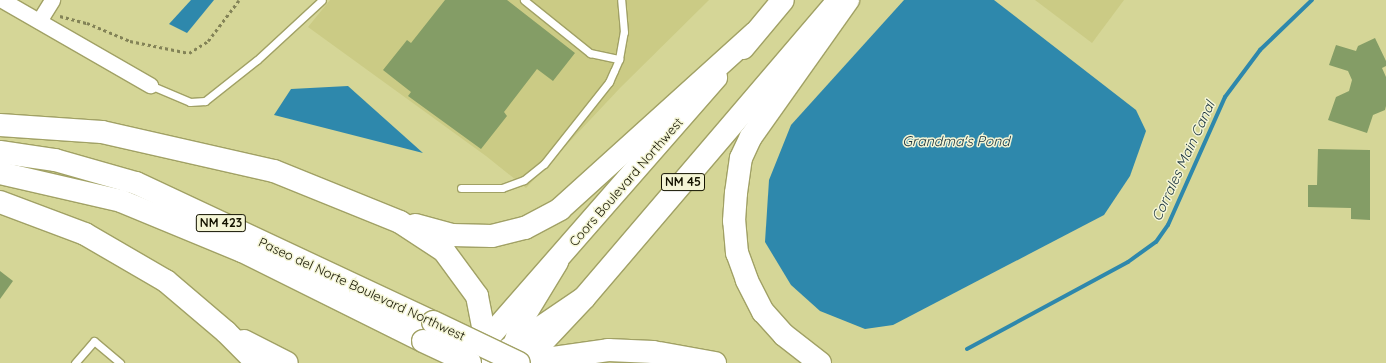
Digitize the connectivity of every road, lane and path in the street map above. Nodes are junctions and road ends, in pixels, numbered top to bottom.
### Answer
1 (2, 0) edge
2 (239, 0) edge
3 (322, 0) edge
4 (524, 0) edge
5 (621, 0) edge
6 (783, 0) edge
7 (839, 0) edge
8 (848, 0) edge
9 (46, 10) edge
10 (755, 33) junction
11 (620, 59) junction
12 (150, 85) joint
13 (0, 125) edge
14 (0, 152) edge
15 (0, 173) edge
16 (462, 188) dead end
17 (0, 202) edge
18 (400, 222) junction
19 (557, 262) junction
20 (226, 332) junction
21 (486, 342) junction
22 (518, 360) edge
23 (75, 363) edge
24 (120, 363) edge
25 (257, 363) edge
26 (287, 363) edge
27 (466, 363) edge
28 (470, 363) edge
29 (484, 363) edge
30 (488, 363) edge
31 (715, 363) edge
32 (820, 363) edge

1 - 9 street
2 - 9 path
3 - 12 lane
4 - 11 lane
5 - 11 lane
6 - 10 main road, Coors Boulevard Northwest
7 - 22 main road, NM 45
8 - 32 main road
9 - 12 street
10 - 18 main road
10 - 19 main road, Coors Boulevard Northwest
11 - 16 lane
13 - 18 main road
14 - 22 main road, Paseo del Norte Boulevard Northwest / NM 423, bridge
15 - 28 main road, Paseo del Norte Boulevard Northwest / NM 423, bridge
17 - 20 main road
18 - 21 main road
19 - 21 main road, Coors Boulevard Northwest
19 - 22 main road
20 - 25 main road
20 - 26 main road
21 - 27 main road, Coors Boulevard Northwest
21 - 29 main road
22 - 30 main road
22 - 31 main road
23 - 24 lane

